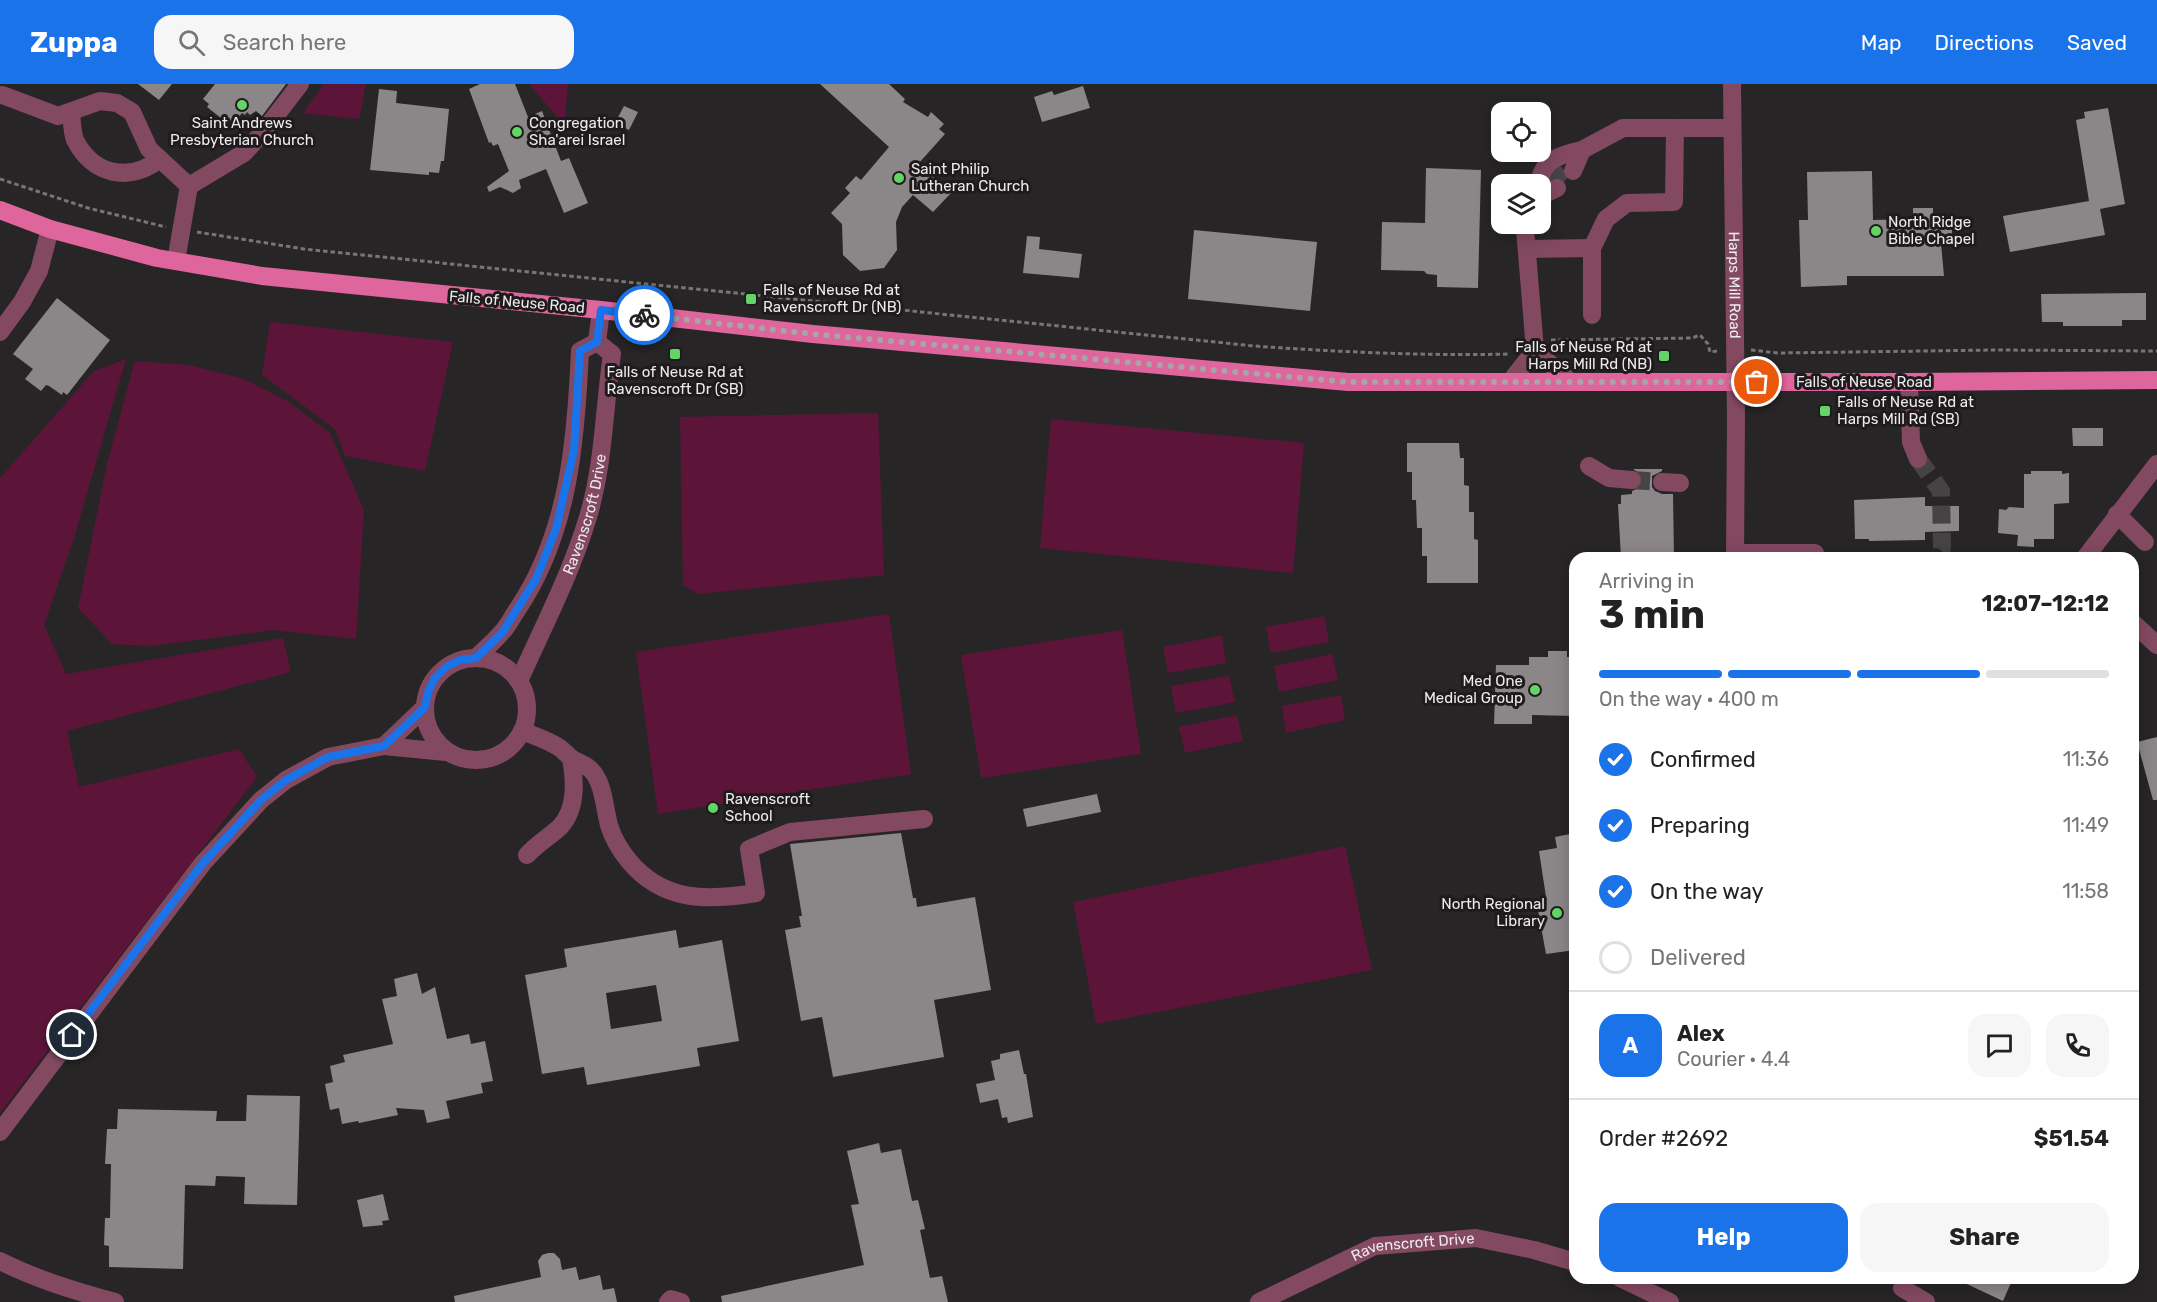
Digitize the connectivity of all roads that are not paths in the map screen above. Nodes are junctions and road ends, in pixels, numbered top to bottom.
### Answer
1 (300, 84) edge
2 (1732, 84) edge
3 (2, 95) dead end
4 (71, 112) junction
5 (1675, 128) junction
6 (1732, 128) junction
7 (1582, 150) junction
8 (160, 159) junction
9 (1569, 169) tunnel mouth
10 (1540, 174) edge
11 (189, 186) junction
12 (0, 210) edge
13 (50, 229) junction
14 (1526, 234) edge
15 (1592, 248) junction
16 (1527, 249) junction
17 (176, 261) junction
18 (601, 310) junction
19 (1592, 315) dead end
20 (0, 332) edge
21 (597, 342) junction
22 (1541, 345) junction
23 (2157, 380) edge
24 (1510, 382) junction
25 (1570, 382) junction
26 (1735, 382) junction
27 (1909, 382) junction
28 (1918, 459) tunnel mouth
29 (2157, 464) edge
30 (1589, 466) dead end
31 (1632, 480) tunnel mouth
32 (2117, 514) junction
33 (2145, 542) dead end
34 (1735, 552) edge
35 (2089, 552) edge
36 (533, 585) junction
37 (558, 597) junction
38 (2139, 628) edge
39 (2157, 645) edge
40 (476, 658) junction
41 (519, 681) junction
42 (425, 707) junction
43 (522, 731) junction
44 (384, 746) junction
45 (446, 752) junction
46 (571, 759) junction
47 (924, 819) dead end
48 (527, 855) dead end
49 (0, 1131) edge
50 (1569, 1260) edge
51 (0, 1261) edge
52 (1635, 1284) edge
53 (1901, 1289) edge
54 (115, 1302) edge
55 (668, 1302) edge
56 (681, 1302) edge
57 (1259, 1302) edge
58 (1670, 1302) edge
59 (1926, 1302) edge

1 - 11 street
2 - 6 street, Harps Mill Road
3 - 4 street
4 - 8 street
4 - 8 street
5 - 6 street
5 - 7 street
5 - 15 street
6 - 26 street, Harps Mill Road
7 - 9 street
7 - 10 street
8 - 11 street
11 - 17 street
12 - 13 main road, Falls of Neuse Road
13 - 17 main road, Falls of Neuse Road
13 - 20 street
14 - 16 street
15 - 16 street
15 - 19 street
16 - 22 street
17 - 18 main road, Falls of Neuse Road
18 - 21 street
18 - 24 main road, Falls of Neuse Road
21 - 36 street, Ravenscroft Drive
21 - 37 street, Ravenscroft Drive
22 - 24 street
22 - 25 street
23 - 27 main road, Falls of Neuse Road
24 - 25 main road, Falls of Neuse Road
25 - 26 main road, Falls of Neuse Road
26 - 27 main road, Falls of Neuse Road
26 - 34 street, Harps Mill Road
27 - 28 street
29 - 32 street
30 - 31 street
32 - 33 street
32 - 35 street
36 - 37 street
36 - 40 street, Ravenscroft Drive
37 - 41 street, Ravenscroft Drive
38 - 39 street
40 - 41 street
40 - 42 street, Ravenscroft Drive
41 - 43 street
42 - 44 street, Ravenscroft Drive
42 - 45 street
43 - 45 street
43 - 46 street
44 - 45 street
44 - 49 street
46 - 47 street
46 - 48 street
50 - 57 street, Ravenscroft Drive
51 - 54 street
52 - 58 street
53 - 59 street
55 - 56 street

